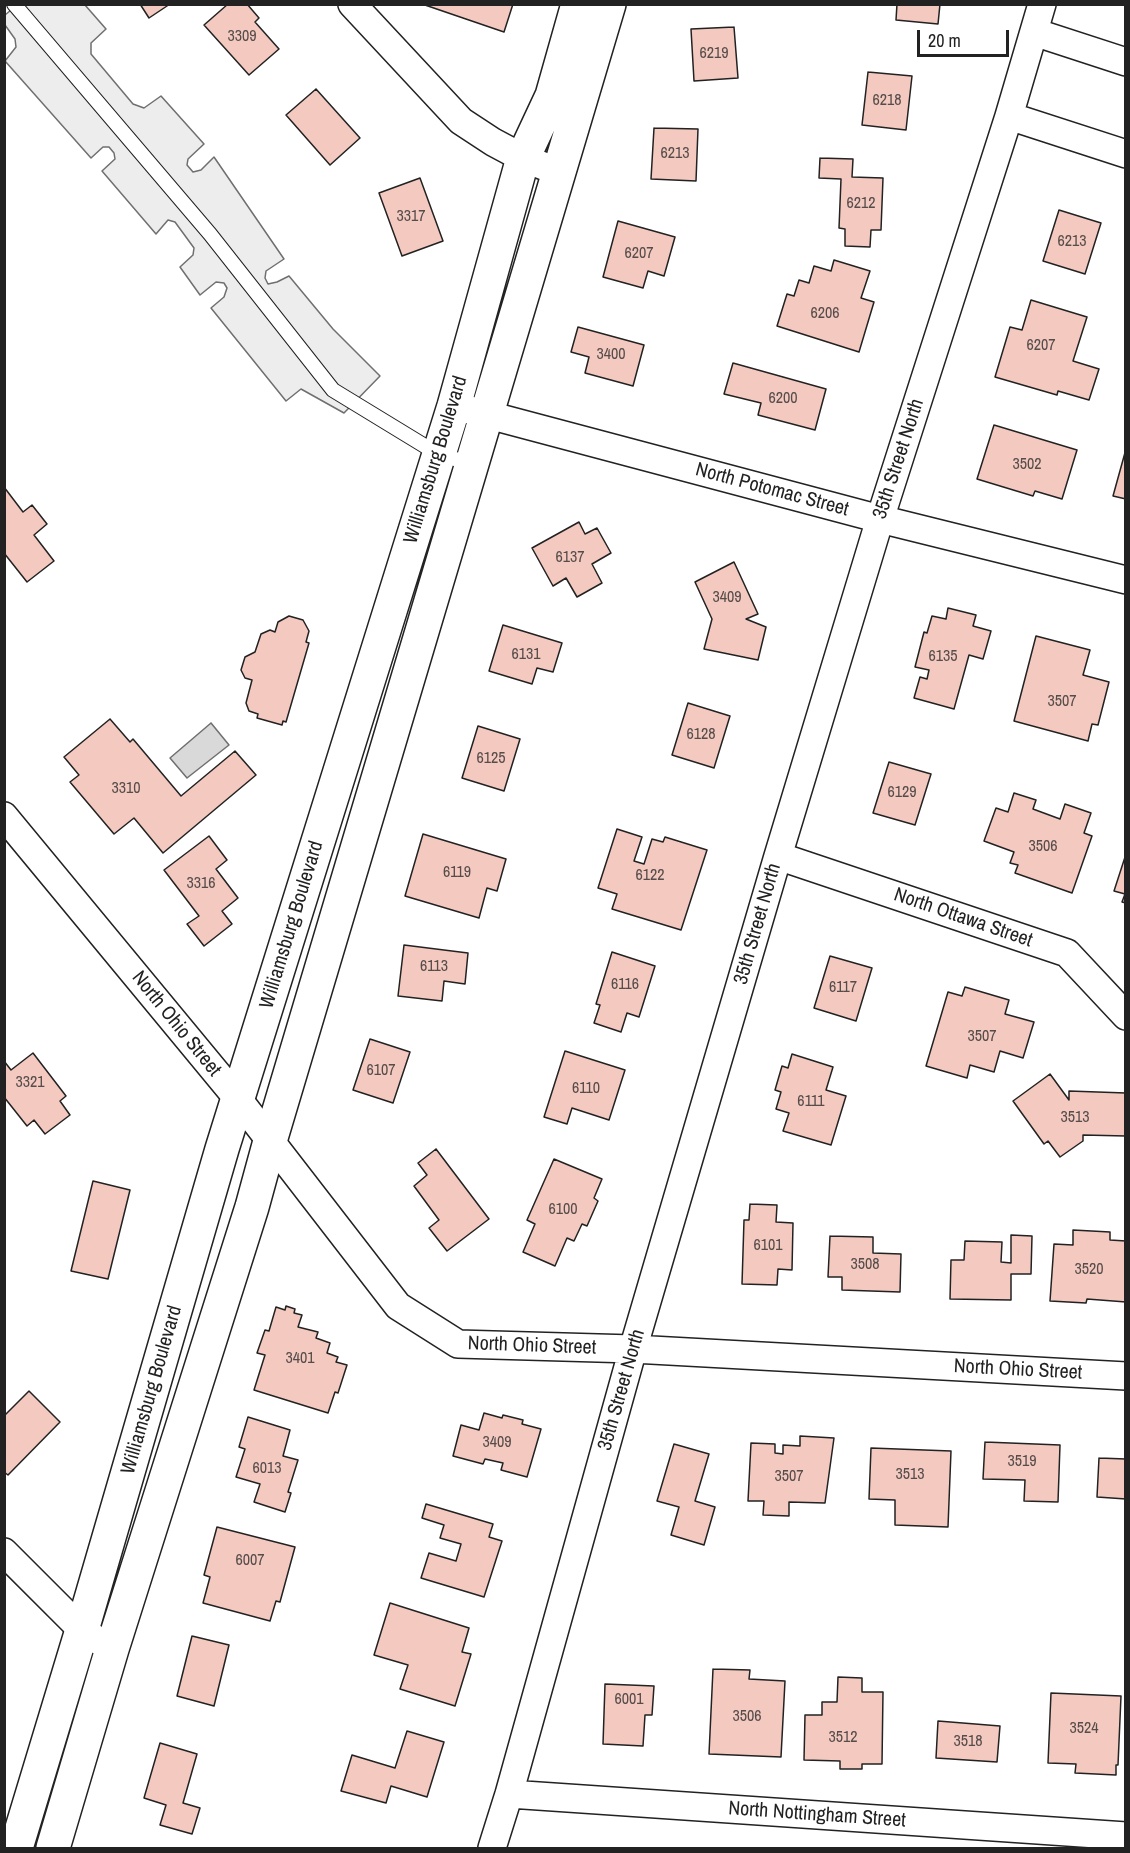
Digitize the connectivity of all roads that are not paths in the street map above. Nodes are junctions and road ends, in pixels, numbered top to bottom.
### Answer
1 (14, 4) edge
2 (352, 4) edge
3 (578, 4) edge
4 (609, 4) edge
5 (1042, 4) edge
6 (1034, 32) junction
7 (1125, 62) edge
8 (1009, 116) junction
9 (1125, 154) edge
10 (523, 158) junction
11 (559, 172) junction
12 (453, 406) junction
13 (486, 414) junction
14 (438, 454) junction
15 (472, 464) junction
16 (880, 519) junction
17 (1125, 580) edge
18 (4, 816) edge
19 (778, 856) junction
20 (1125, 1016) edge
21 (238, 1099) junction
22 (270, 1141) junction
23 (633, 1349) junction
24 (1125, 1376) edge
25 (4, 1552) edge
26 (82, 1630) junction
27 (112, 1649) junction
28 (509, 1794) junction
29 (1125, 1836) edge
30 (16, 1848) edge
31 (53, 1848) edge
32 (492, 1848) edge

1 - 14 lane
2 - 10 street
3 - 10 main road, Williamsburg Boulevard
4 - 11 main road, Williamsburg Boulevard
5 - 6 street, 35th Street North
6 - 7 street
6 - 8 street, 35th Street North
8 - 9 street
8 - 16 street, 35th Street North
10 - 11 street
10 - 12 main road, Williamsburg Boulevard
11 - 13 main road, Williamsburg Boulevard
12 - 13 street, North Potomac Street
12 - 14 main road, Williamsburg Boulevard
13 - 15 main road, Williamsburg Boulevard
13 - 16 street, North Potomac Street
14 - 15 lane
14 - 21 main road, Williamsburg Boulevard
15 - 22 main road, Williamsburg Boulevard
16 - 17 street, North Potomac Street
16 - 19 street, 35th Street North
18 - 21 street, North Ohio Street
19 - 20 street, North Ottawa Street
19 - 23 street, 35th Street North
21 - 22 street, North Ohio Street
21 - 26 main road, Williamsburg Boulevard
22 - 23 street, North Ohio Street
22 - 27 main road, Williamsburg Boulevard
23 - 24 street, North Ohio Street
23 - 28 street, 35th Street North
25 - 26 street
26 - 27 street
26 - 30 main road, Williamsburg Boulevard
27 - 31 main road, Williamsburg Boulevard
28 - 29 street, North Nottingham Street
28 - 32 street, 35th Street North

